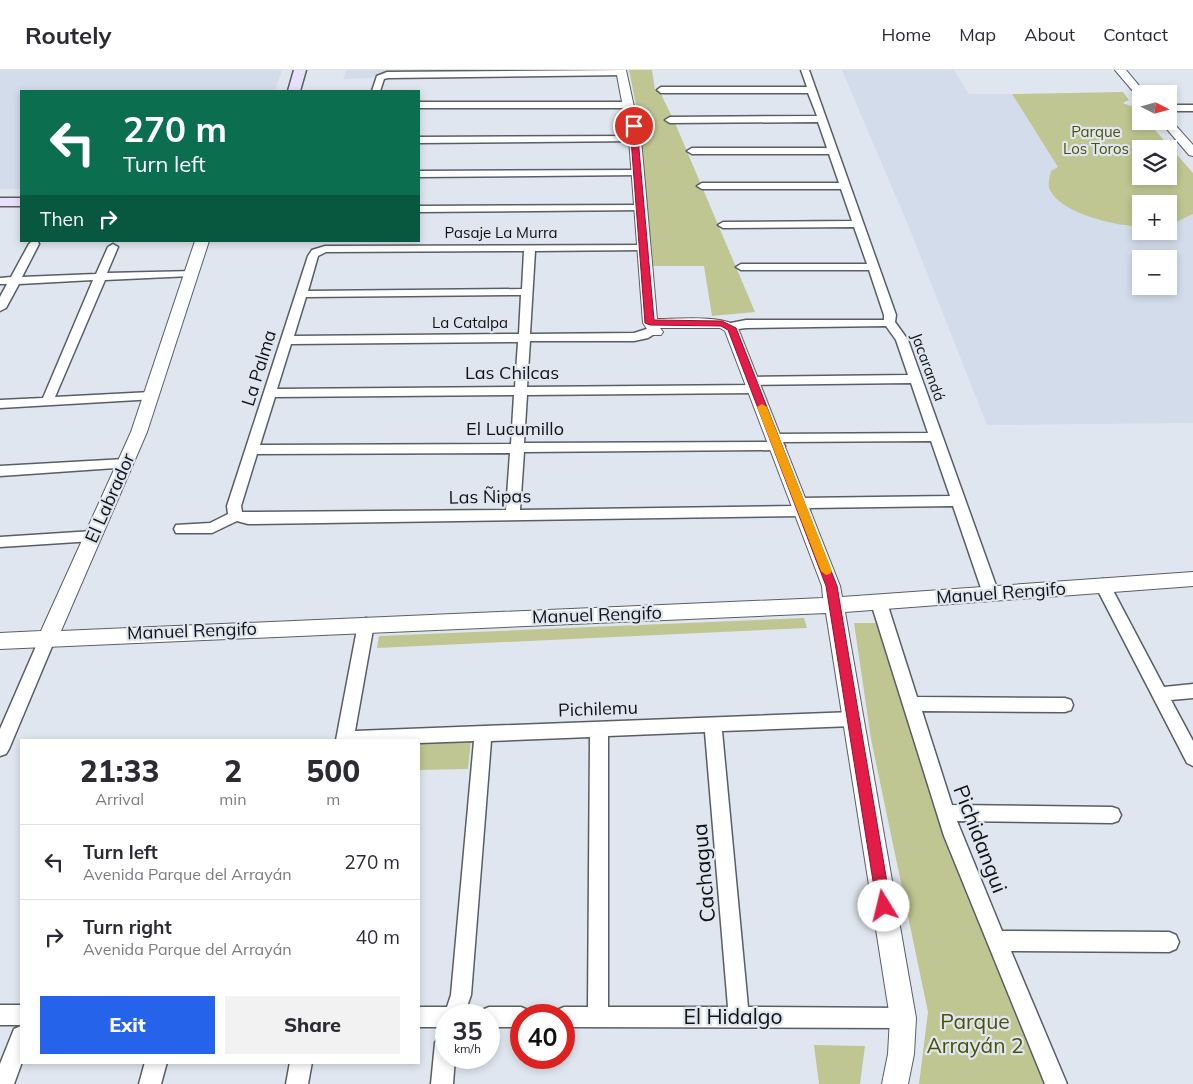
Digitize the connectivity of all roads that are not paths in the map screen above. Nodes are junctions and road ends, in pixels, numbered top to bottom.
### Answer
1 (300, 70) edge
2 (805, 70) edge
3 (1120, 70) edge
4 (622, 71) edge
5 (1133, 85) edge
6 (294, 90) edge
7 (376, 90) edge
8 (661, 90) dead end
9 (812, 90) junction
10 (629, 105) junction
11 (420, 106) edge
12 (1178, 108) edge
13 (1193, 108) edge
14 (822, 119) junction
15 (670, 120) dead end
16 (1174, 130) edge
17 (635, 139) junction
18 (420, 140) edge
19 (692, 151) dead end
20 (833, 151) junction
21 (1193, 152) edge
22 (638, 173) junction
23 (420, 174) edge
24 (702, 186) dead end
25 (845, 186) junction
26 (0, 202) edge
27 (20, 202) edge
28 (641, 208) junction
29 (420, 209) edge
30 (859, 224) junction
31 (723, 225) dead end
32 (202, 242) edge
33 (34, 244) dead end
34 (330, 245) edge
35 (113, 247) dead end
36 (644, 247) junction
37 (530, 248) junction
38 (741, 267) dead end
39 (874, 267) junction
40 (191, 273) junction
41 (100, 277) junction
42 (15, 280) junction
43 (0, 281) edge
44 (527, 292) junction
45 (301, 294) junction
46 (0, 308) edge
47 (888, 322) junction
48 (652, 327) junction
49 (732, 330) junction
50 (524, 338) junction
51 (286, 340) junction
52 (916, 379) junction
53 (754, 385) junction
54 (520, 391) junction
55 (270, 393) junction
56 (151, 396) junction
57 (47, 402) junction
58 (0, 404) edge
59 (937, 437) junction
60 (776, 442) junction
61 (517, 448) junction
62 (252, 450) junction
63 (125, 464) junction
64 (0, 471) edge
65 (959, 501) junction
66 (802, 507) junction
67 (512, 515) junction
68 (236, 516) junction
69 (181, 529) dead end
70 (93, 536) junction
71 (0, 542) edge
72 (1193, 579) edge
73 (1103, 585) junction
74 (991, 594) junction
75 (879, 603) junction
76 (835, 605) junction
77 (366, 624) junction
78 (48, 637) junction
79 (0, 641) edge
80 (1193, 691) edge
81 (1160, 694) junction
82 (911, 704) junction
83 (1064, 705) dead end
84 (853, 719) junction
85 (713, 724) junction
86 (599, 729) junction
87 (483, 734) junction
88 (345, 739) edge
89 (365, 739) edge
90 (0, 749) edge
91 (1193, 758) edge
92 (945, 813) junction
93 (1112, 815) dead end
94 (996, 941) junction
95 (1169, 942) dead end
96 (458, 1004) edge
97 (0, 1016) edge
98 (20, 1016) edge
99 (420, 1016) edge
100 (435, 1016) edge
101 (575, 1017) edge
102 (598, 1017) junction
103 (739, 1017) junction
104 (903, 1018) junction
105 (20, 1039) edge
106 (155, 1064) edge
107 (301, 1064) edge
108 (443, 1069) edge
109 (3, 1084) edge
110 (150, 1084) edge
111 (297, 1084) edge
112 (442, 1084) edge
113 (895, 1084) edge
114 (1056, 1084) edge

1 - 6 main road
2 - 9 street, Jacarandá
3 - 5 street
4 - 7 street
4 - 10 street
8 - 9 street
9 - 14 street, Jacarandá
10 - 11 street
10 - 17 street
12 - 13 street
14 - 15 street
14 - 20 street, Jacarandá
16 - 21 street
17 - 18 street
17 - 22 street
19 - 20 street
20 - 25 street, Jacarandá
22 - 23 street
22 - 28 street
24 - 25 street
25 - 30 street, Jacarandá
26 - 27 main road
28 - 29 street
28 - 36 street
30 - 31 street
30 - 39 street, Jacarandá
32 - 40 street, El Labrador
33 - 42 street
34 - 37 street, Pasaje La Murra
34 - 45 street, La Palma
35 - 41 street
36 - 37 street, Pasaje La Murra
36 - 48 street
37 - 44 street
38 - 39 street
39 - 47 street, Jacarandá
40 - 41 street
40 - 56 street, El Labrador
41 - 42 street
41 - 57 street
42 - 43 street
42 - 46 street
44 - 45 street
44 - 50 street
45 - 51 street, La Palma
47 - 49 street
47 - 52 street, Jacarandá
48 - 49 street
48 - 50 street, La Catalpa
49 - 53 street
50 - 51 street, La Catalpa
50 - 54 street
51 - 55 street, La Palma
52 - 53 street, Las Chilcas
52 - 59 street, Jacarandá
53 - 54 street, Las Chilcas
53 - 60 street
54 - 55 street, Las Chilcas
54 - 61 street
55 - 62 street, La Palma
56 - 57 street
56 - 63 street, El Labrador
57 - 58 street
59 - 60 street, El Lucumillo
59 - 65 street, Jacarandá
60 - 61 street, El Lucumillo
60 - 66 street
61 - 62 street, El Lucumillo
61 - 67 street
62 - 68 street, La Palma
63 - 64 street
63 - 70 street, El Labrador
65 - 66 street, Las Ñipas
65 - 74 street, Jacarandá
66 - 67 street, Las Ñipas
66 - 76 street
67 - 68 street, Las Ñipas
68 - 69 street
70 - 71 street
70 - 78 street, El Labrador
72 - 73 street, Manuel Rengifo
73 - 74 street, Manuel Rengifo
73 - 81 street
74 - 75 street, Manuel Rengifo
75 - 76 street, Manuel Rengifo
75 - 82 street, Pichidangui
76 - 77 street, Manuel Rengifo
76 - 84 street
77 - 78 street, Manuel Rengifo
77 - 88 street
78 - 79 street, Manuel Rengifo
78 - 90 street, El Labrador
80 - 81 street
81 - 91 street
82 - 83 street
82 - 92 street, Pichidangui
84 - 85 street, Pichilemu
84 - 104 street
85 - 86 street, Pichilemu
85 - 103 street, Cachagua
86 - 87 street, Pichilemu
86 - 102 street
87 - 89 street, Pichilemu
87 - 96 street
92 - 93 street
92 - 94 street, Pichidangui
94 - 95 street
94 - 114 street, Pichidangui
97 - 98 street
99 - 100 street
101 - 102 street, El Hidalgo
102 - 103 street, El Hidalgo
103 - 104 street, El Hidalgo
104 - 113 street
105 - 109 street
106 - 110 street
107 - 111 street
108 - 112 street

